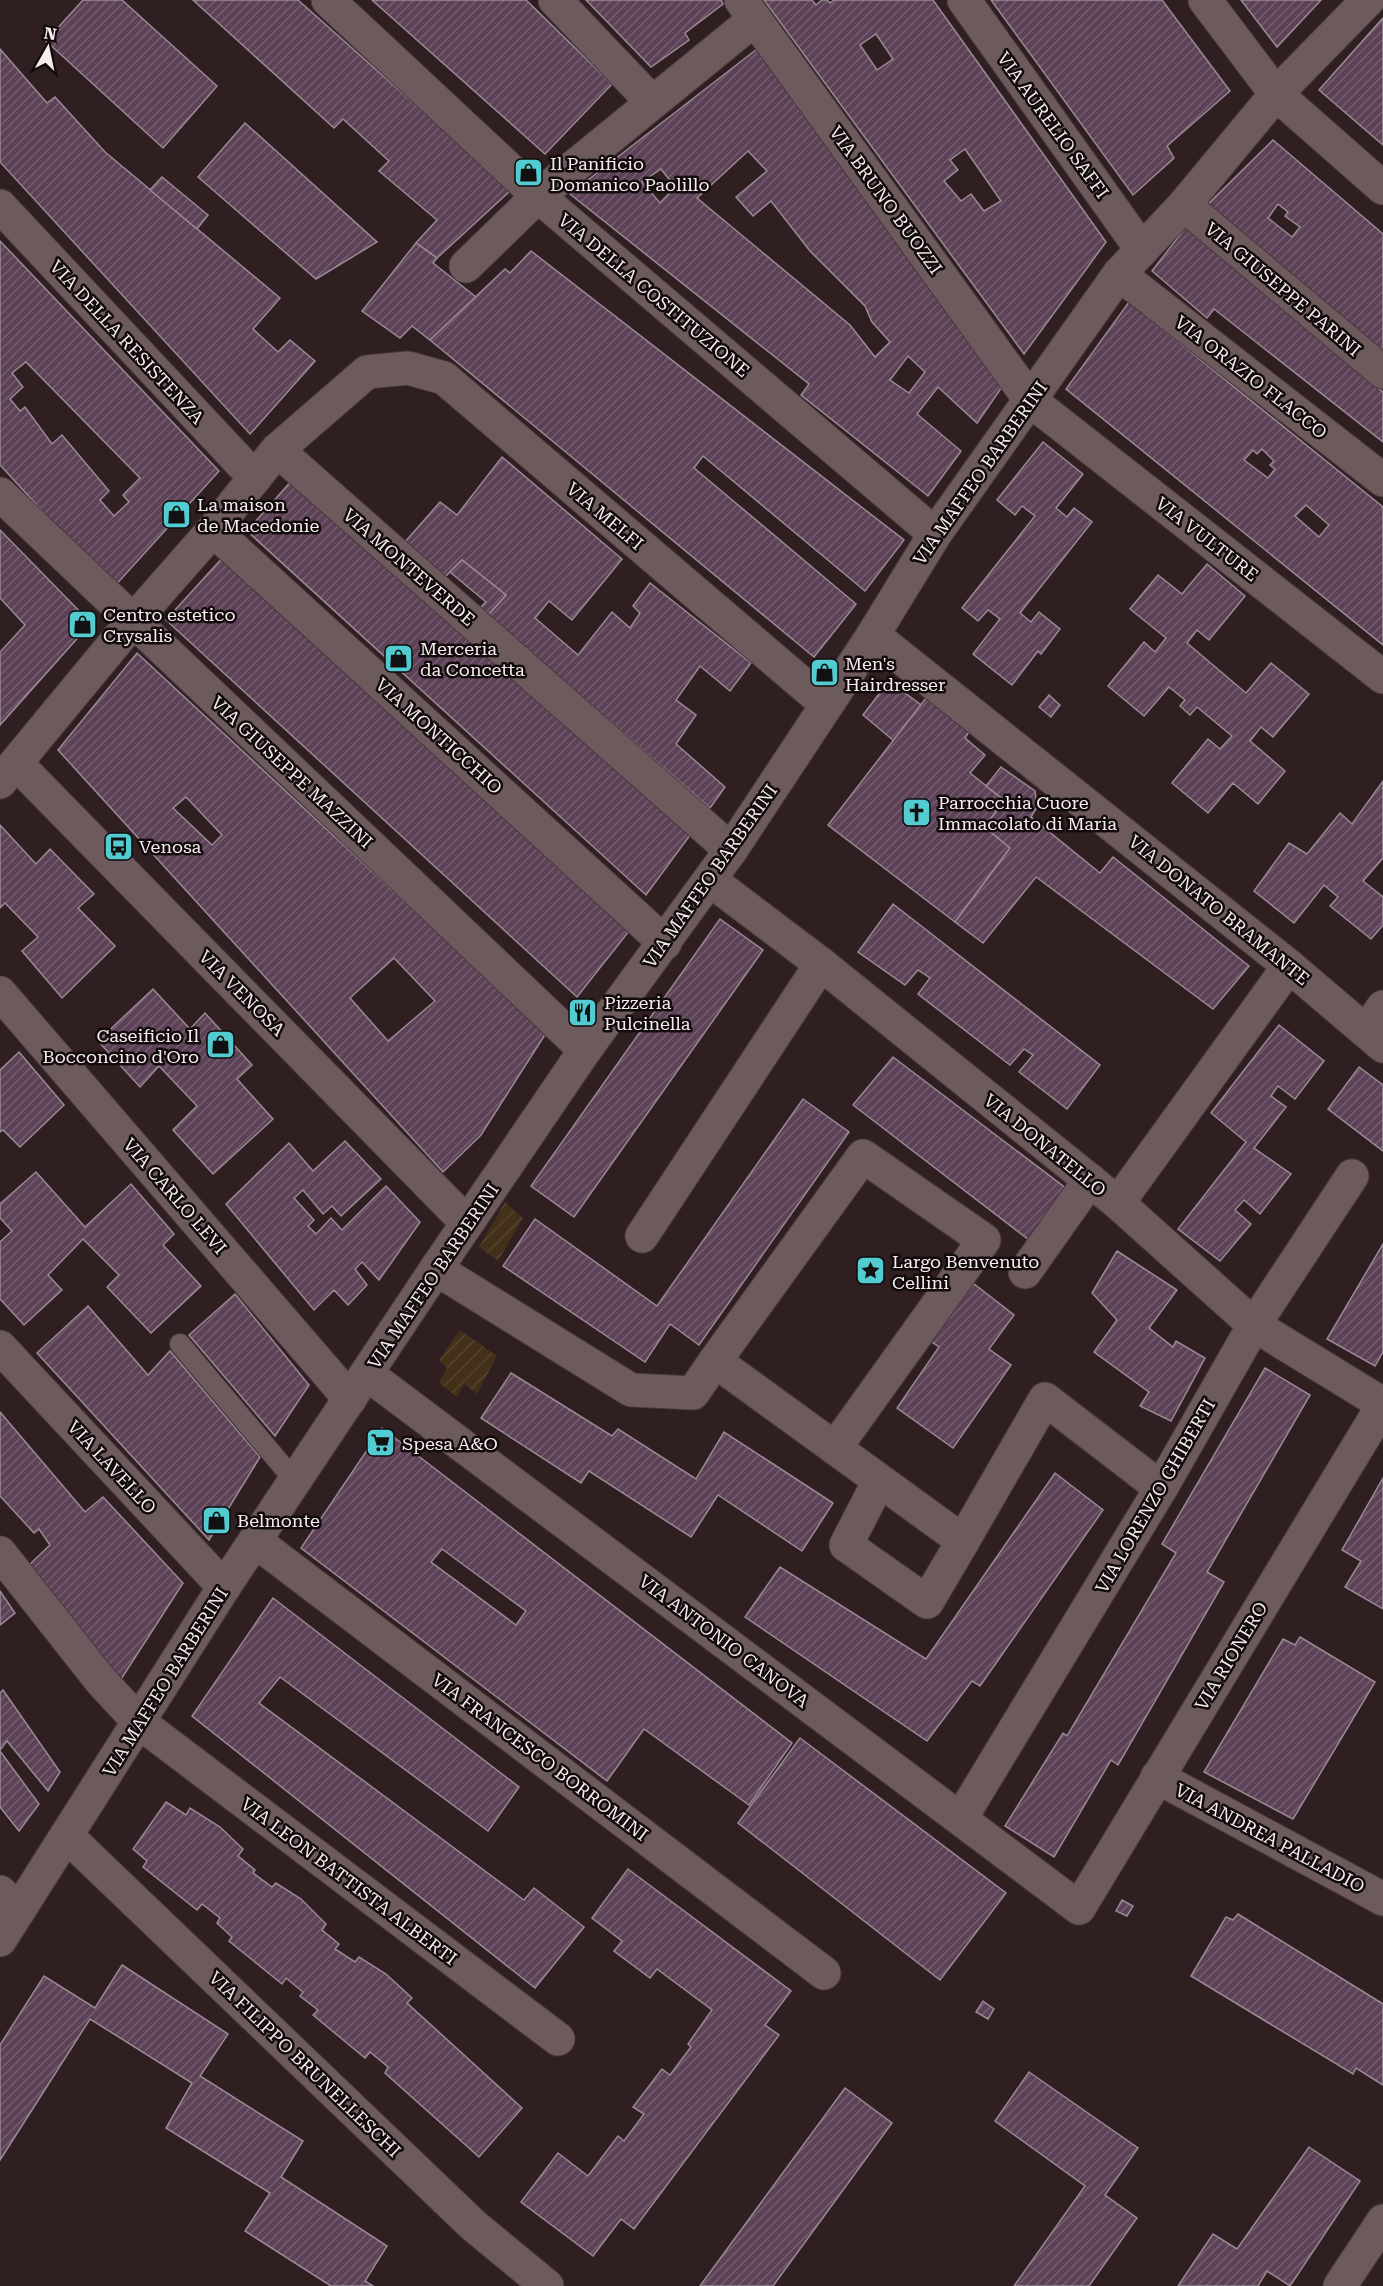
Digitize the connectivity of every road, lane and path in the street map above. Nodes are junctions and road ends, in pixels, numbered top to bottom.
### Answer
1 (555, 0) edge
2 (964, 0) edge
3 (1205, 0) edge
4 (1368, 0) edge
5 (332, 2) edge
6 (748, 10) edge
7 (1276, 94) junction
8 (652, 102) junction
9 (1383, 188) edge
10 (538, 196) junction
11 (1184, 205) junction
12 (0, 206) edge
13 (1142, 250) junction
14 (466, 266) dead end
15 (1119, 274) junction
16 (1383, 372) edge
17 (1031, 401) junction
18 (276, 450) junction
19 (255, 478) junction
20 (1383, 480) edge
21 (0, 494) edge
22 (213, 530) junction
23 (935, 534) junction
24 (133, 621) junction
25 (873, 635) junction
26 (1383, 677) edge
27 (826, 704) junction
28 (8, 773) edge
29 (731, 850) junction
30 (710, 880) junction
31 (665, 943) junction
32 (821, 964) junction
33 (1289, 966) junction
34 (0, 993) edge
35 (1377, 1028) edge
36 (585, 1050) junction
37 (1352, 1176) dead end
38 (1090, 1180) junction
39 (1118, 1203) junction
40 (467, 1222) junction
41 (642, 1236) dead end
42 (436, 1269) junction
43 (1025, 1272) dead end
44 (1254, 1325) junction
45 (180, 1344) dead end
46 (0, 1347) edge
47 (715, 1361) junction
48 (359, 1386) junction
49 (1383, 1405) edge
50 (835, 1449) junction
51 (295, 1481) junction
52 (879, 1481) junction
53 (1161, 1488) junction
54 (255, 1541) junction
55 (963, 1541) junction
56 (0, 1553) edge
57 (224, 1587) junction
58 (140, 1724) junction
59 (1157, 1777) junction
60 (961, 1818) junction
61 (68, 1836) junction
62 (1383, 1899) edge
63 (10, 1901) edge
64 (1079, 1908) joint
65 (0, 1940) edge
66 (824, 1973) dead end
67 (558, 2038) dead end
68 (1383, 2221) edge
69 (548, 2286) edge
70 (1340, 2286) edge

1 - 8 street
2 - 13 street, VIA AURELIO SAFFI
3 - 7 street
4 - 7 street, VIA MAFFEO BARBERINI
5 - 10 street, VIA DELLA COSTITUZIONE
6 - 8 street
6 - 17 street, VIA BRUNO BUOZZI
7 - 9 street
7 - 11 street, VIA MAFFEO BARBERINI
8 - 10 street
10 - 14 street
10 - 23 street, VIA DELLA COSTITUZIONE
11 - 13 street, VIA MAFFEO BARBERINI
11 - 16 street, VIA GIUSEPPE PARINI
12 - 19 street, VIA DELLA RESISTENZA
13 - 15 street, VIA MAFFEO BARBERINI
15 - 17 street, VIA MAFFEO BARBERINI
15 - 20 street, VIA ORAZIO FLACCO
17 - 23 street, VIA MAFFEO BARBERINI
17 - 26 street, VIA VULTURE
18 - 19 street
18 - 27 street, VIA MELFI
18 - 29 street, VIA MONTEVERDE
19 - 22 street
21 - 24 street, VIA GIUSEPPE MAZZINI
22 - 24 street
22 - 31 street, VIA MONTICCHIO
23 - 25 street, VIA MAFFEO BARBERINI
24 - 28 street
24 - 36 street, VIA GIUSEPPE MAZZINI
25 - 27 street, VIA MAFFEO BARBERINI
25 - 33 street, VIA DONATO BRAMANTE
27 - 29 street, VIA MAFFEO BARBERINI
28 - 40 street, VIA VENOSA
29 - 30 street, VIA MAFFEO BARBERINI
30 - 31 street, VIA MAFFEO BARBERINI
30 - 32 street, VIA DONATELLO
31 - 36 street, VIA MAFFEO BARBERINI
32 - 38 street, VIA DONATELLO
32 - 41 street
33 - 35 street, VIA DONATO BRAMANTE
33 - 39 street
34 - 48 street, VIA CARLO LEVI
36 - 40 street, VIA MAFFEO BARBERINI
37 - 44 street, VIA LORENZO GHIBERTI
38 - 39 street, VIA DONATELLO
38 - 43 street
39 - 44 street, VIA DONATELLO
40 - 42 street, VIA MAFFEO BARBERINI
42 - 47 street
42 - 48 street, VIA MAFFEO BARBERINI
44 - 49 street, VIA DONATELLO
44 - 53 street, VIA LORENZO GHIBERTI
45 - 51 lane
46 - 57 street, VIA LAVELLO
47 - 50 street
47 - 50 street
48 - 51 street, VIA MAFFEO BARBERINI
48 - 60 street, VIA ANTONIO CANOVA
49 - 59 street, VIA RIONERO
50 - 52 street
51 - 54 street, VIA MAFFEO BARBERINI
52 - 55 street
52 - 55 street
53 - 55 street
53 - 60 street, VIA LORENZO GHIBERTI
54 - 57 street, VIA MAFFEO BARBERINI
54 - 66 street, VIA FRANCESCO BORROMINI
56 - 58 street, VIA LEON BATTISTA ALBERTI
57 - 58 street, VIA MAFFEO BARBERINI
58 - 61 street, VIA MAFFEO BARBERINI
58 - 67 street, VIA LEON BATTISTA ALBERTI
59 - 62 street, VIA ANDREA PALLADIO
59 - 64 street, VIA RIONERO
60 - 64 street, VIA ANTONIO CANOVA
61 - 63 street, VIA MAFFEO BARBERINI
61 - 69 street, VIA FILIPPO BRUNELLESCHI
63 - 65 street, VIA MAFFEO BARBERINI
68 - 70 street

